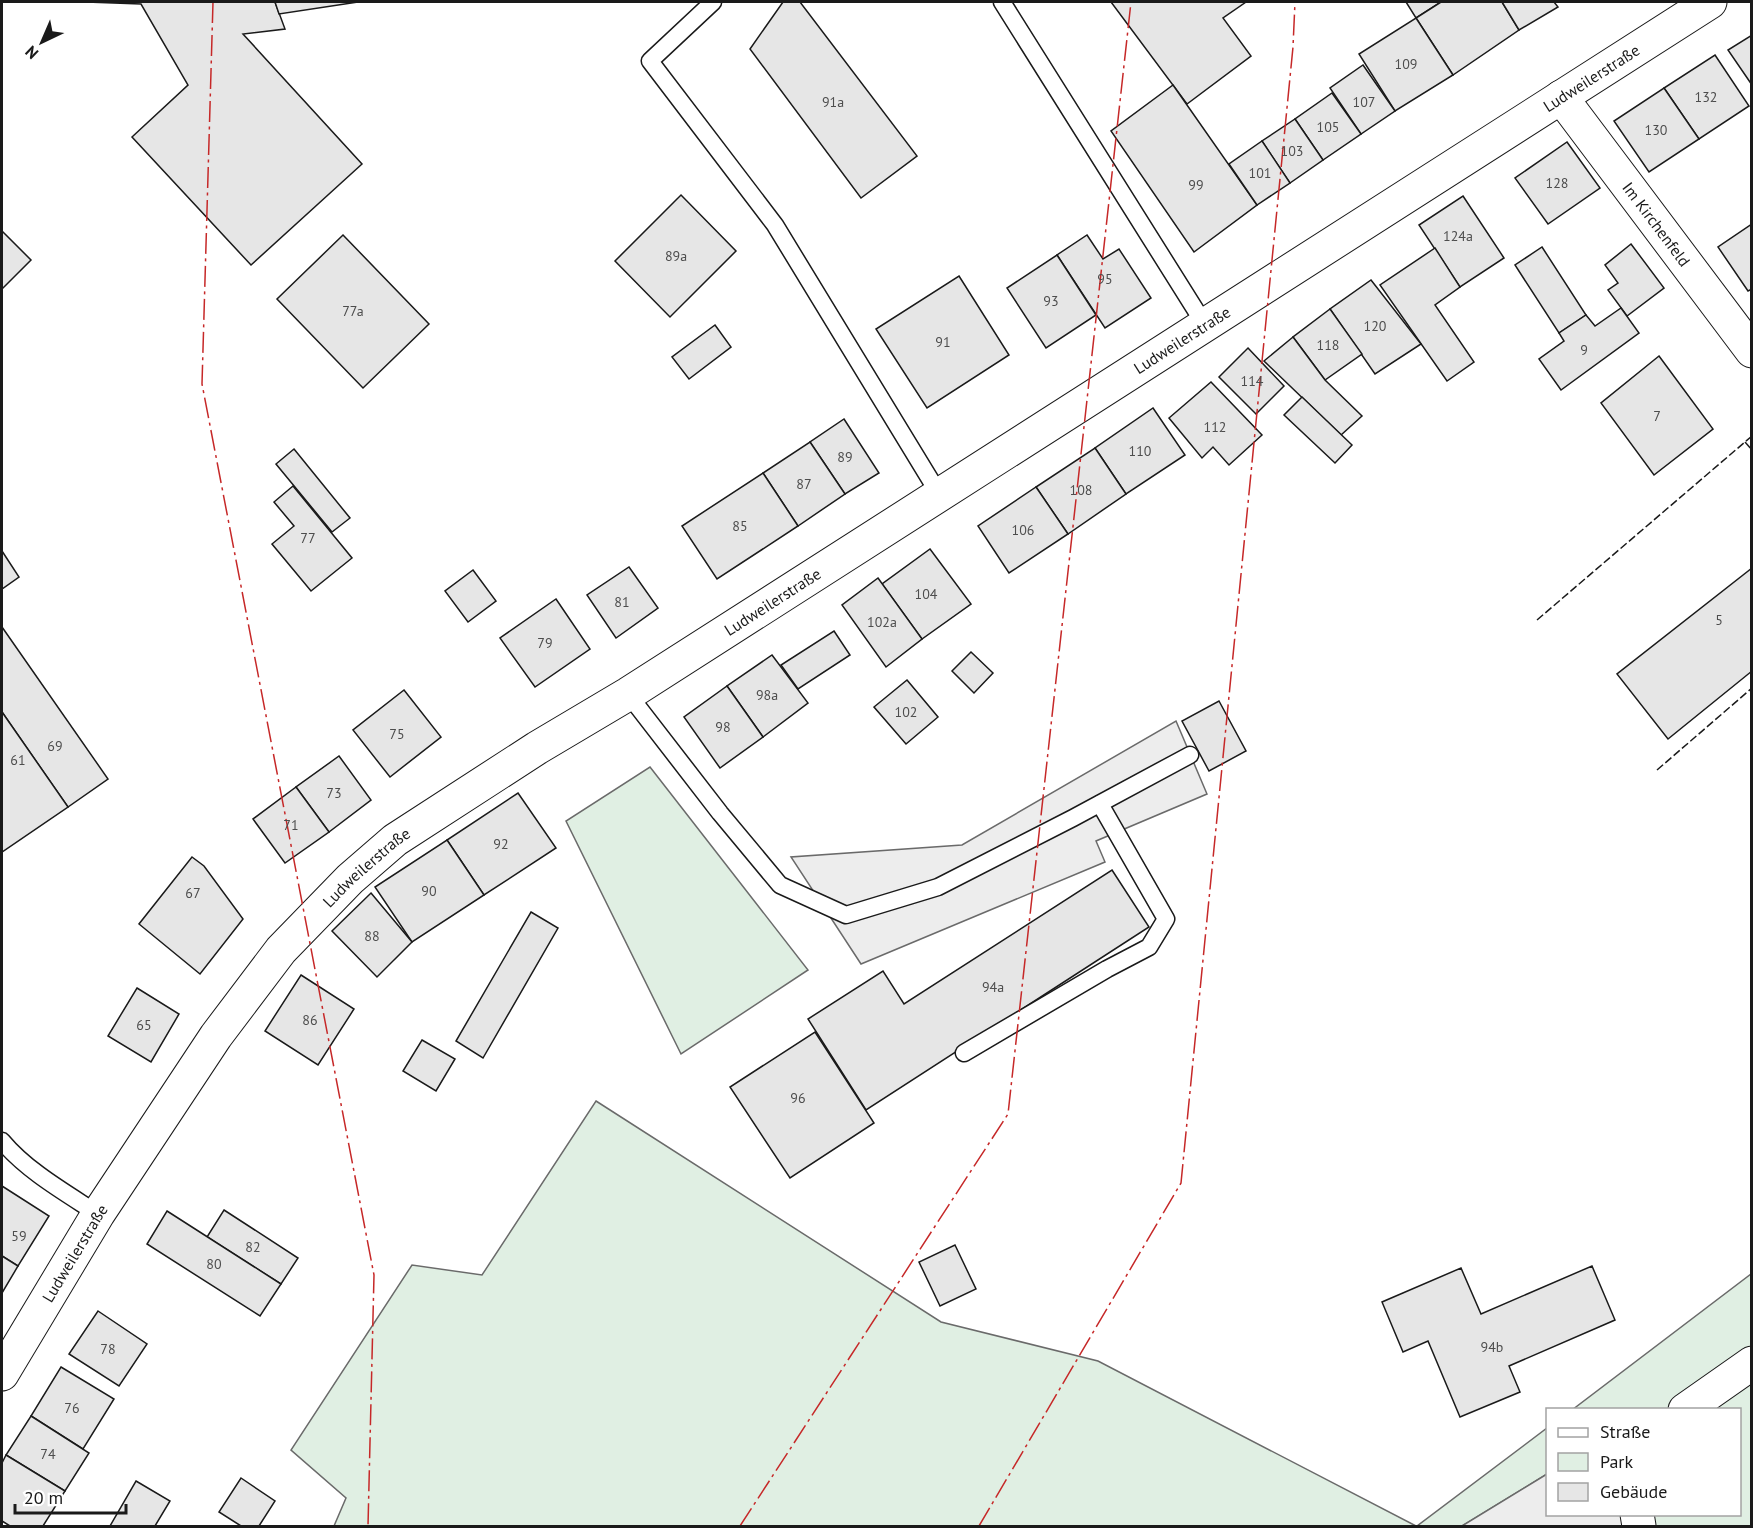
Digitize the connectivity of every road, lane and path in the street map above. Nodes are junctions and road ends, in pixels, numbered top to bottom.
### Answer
1 (713, 2) edge
2 (1002, 2) edge
3 (1710, 2) edge
4 (1561, 97) junction
5 (1205, 325) junction
6 (1752, 351) edge
7 (939, 494) junction
8 (628, 694) junction
9 (1190, 755) dead end
10 (1100, 804) junction
11 (964, 1053) dead end
12 (2, 1141) edge
13 (98, 1214) junction
14 (1752, 1363) edge
15 (2, 1374) edge
16 (1688, 1408) edge

1 - 7 lane
2 - 5 lane
3 - 4 main road, Ludweilerstraße
4 - 5 main road, Ludweilerstraße
4 - 6 main road, Im Kirchenfeld
5 - 7 main road, Ludweilerstraße
7 - 8 main road, Ludweilerstraße
8 - 10 lane
8 - 13 main road, Ludweilerstraße
9 - 10 lane
10 - 11 lane
12 - 13 lane
13 - 15 main road, Ludweilerstraße
14 - 16 main road

